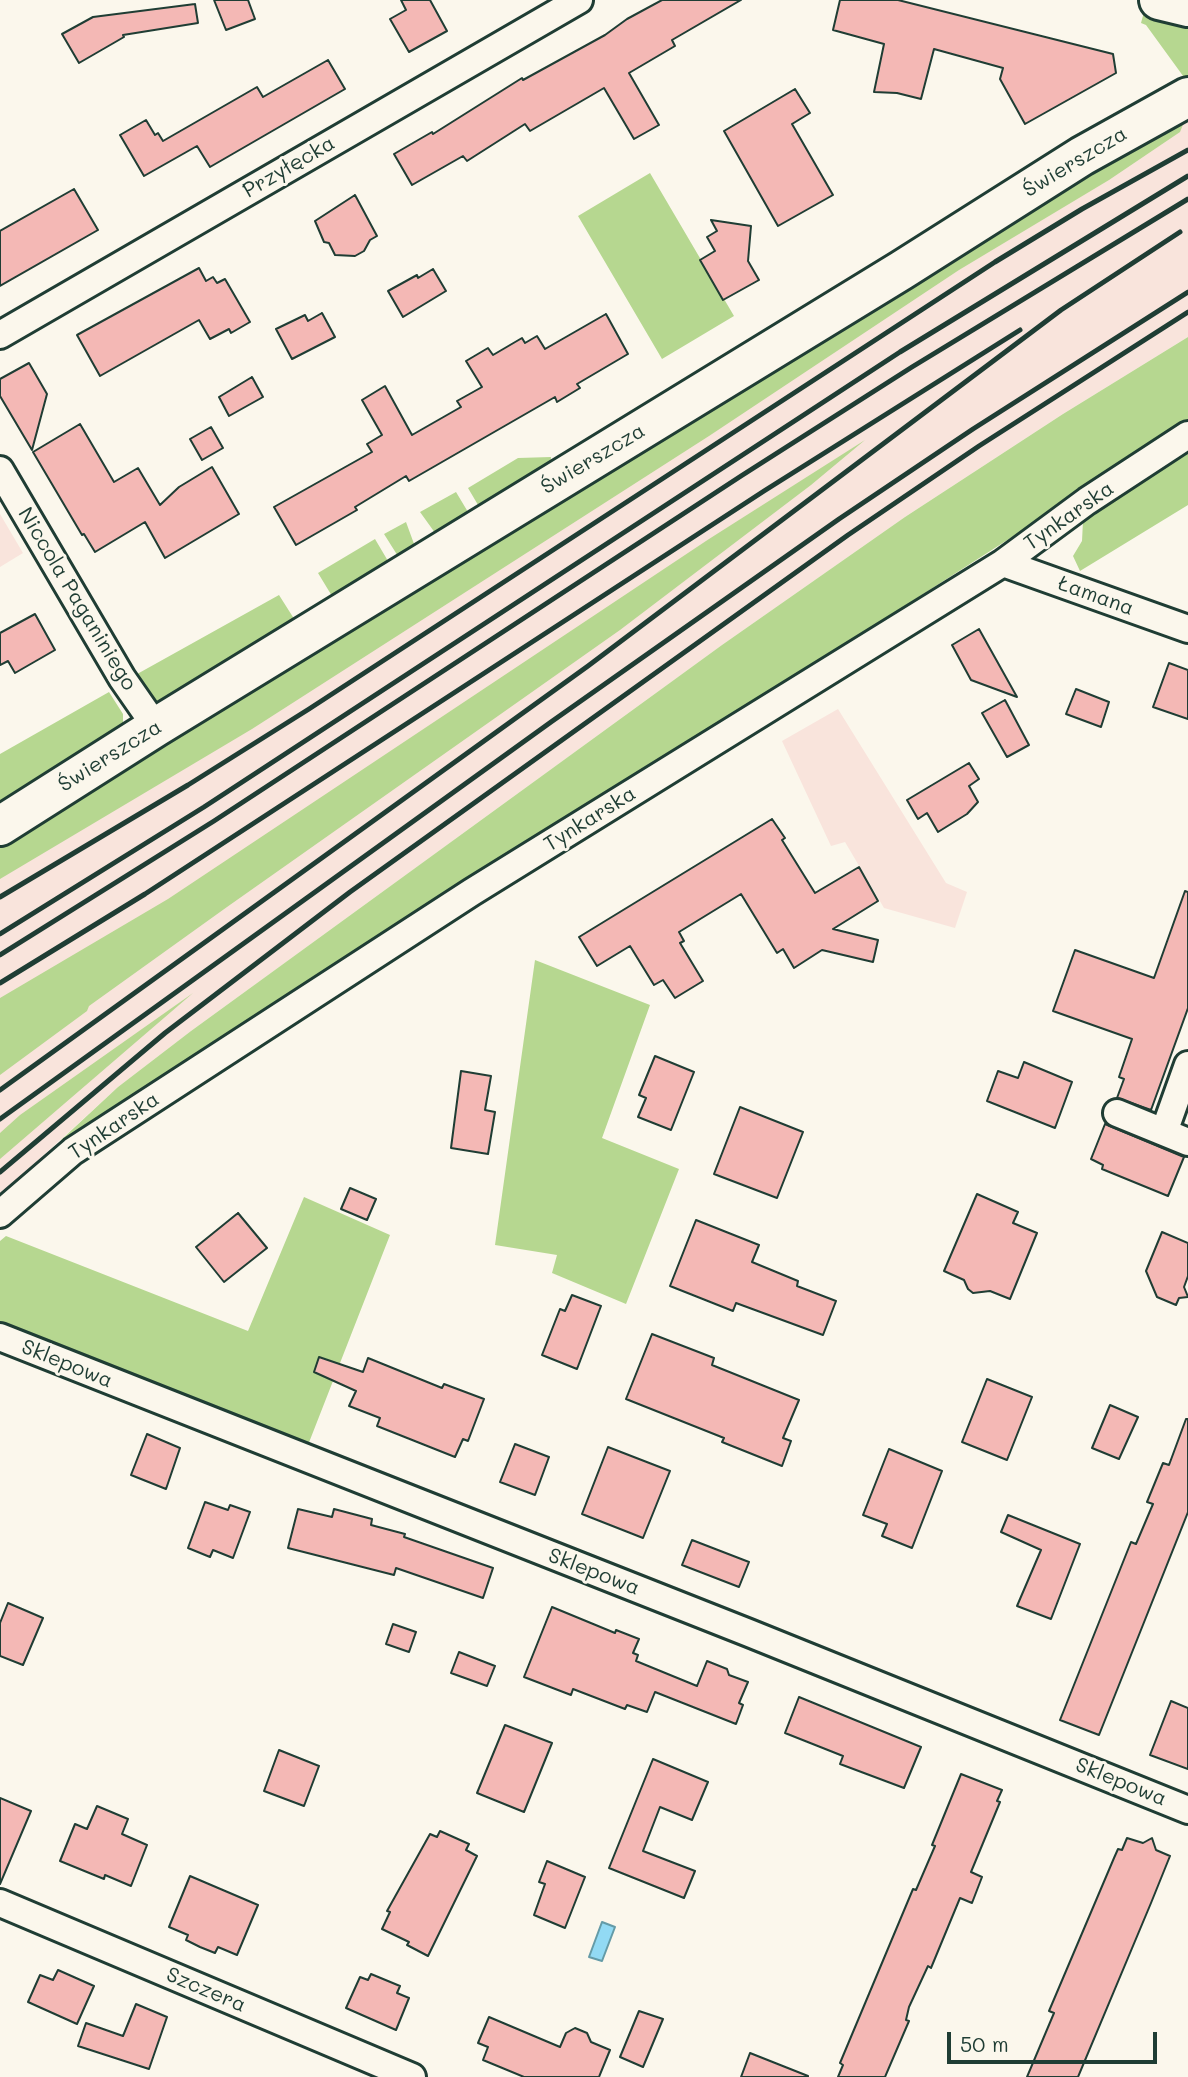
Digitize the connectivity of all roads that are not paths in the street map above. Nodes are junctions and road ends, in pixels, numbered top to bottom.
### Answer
1 (579, 0) edge
2 (1158, 0) edge
3 (1188, 7) edge
4 (1188, 97) edge
5 (0, 335) edge
6 (1188, 435) edge
7 (0, 470) edge
8 (1003, 563) junction
9 (1188, 629) edge
10 (156, 727) junction
11 (0, 826) edge
12 (1188, 1065) edge
13 (1117, 1113) dead end
14 (1176, 1137) edge
15 (0, 1214) edge
16 (2, 1341) edge
17 (1188, 1810) edge
18 (0, 1903) edge
19 (412, 2077) edge

1 - 5 street, Przyłęcka
2 - 3 street
4 - 10 street, Świerszcza
6 - 8 street, Tynkarska
7 - 10 street, Niccola Paganiniego
8 - 9 street, Łamana
8 - 15 street, Tynkarska
10 - 11 street, Świerszcza
12 - 14 street
13 - 14 street
16 - 17 street, Sklepowa
18 - 19 street, Szczera

